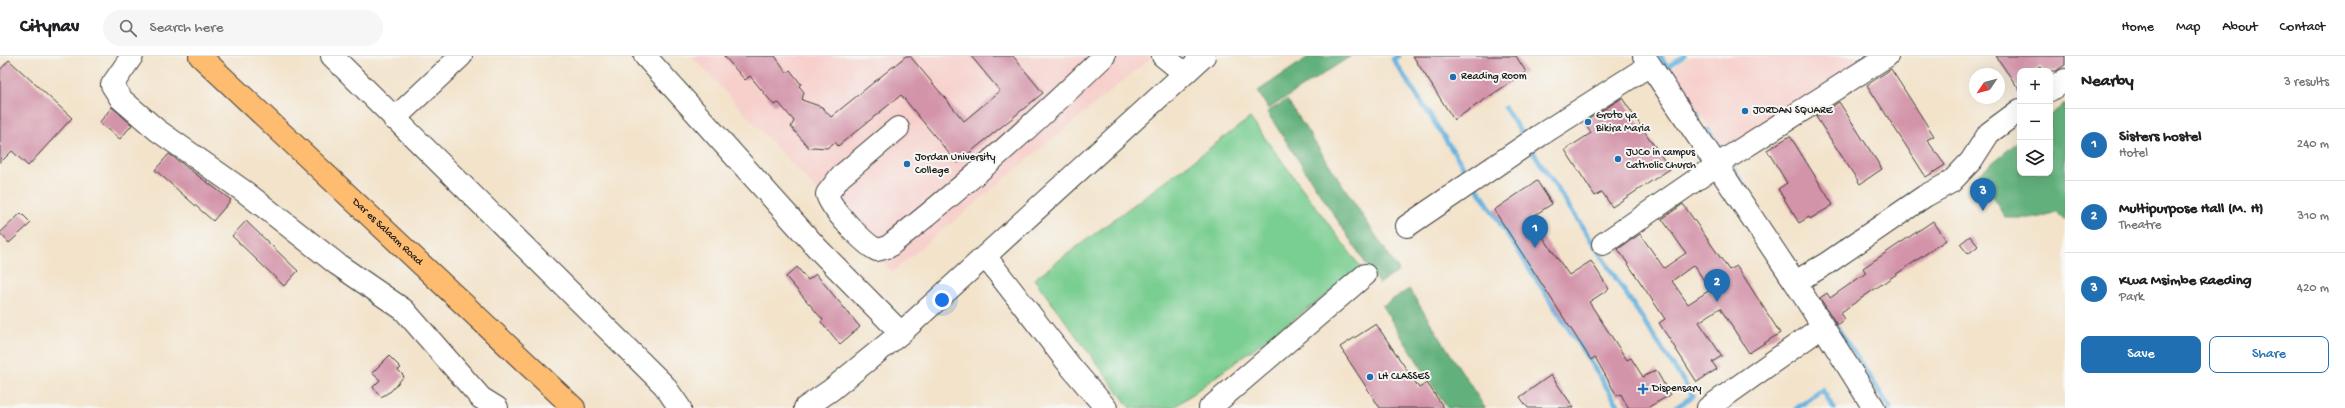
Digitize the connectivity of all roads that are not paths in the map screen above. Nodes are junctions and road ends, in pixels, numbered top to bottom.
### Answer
1 (132, 56) edge
2 (200, 56) edge
3 (332, 56) edge
4 (461, 56) edge
5 (645, 56) edge
6 (1104, 56) edge
7 (1163, 56) edge
8 (1204, 56) edge
9 (1887, 56) edge
10 (1647, 60) edge
11 (1184, 73) junction
12 (2065, 80) edge
13 (2053, 88) edge
14 (2017, 112) edge
15 (394, 119) junction
16 (898, 128) dead end
17 (1716, 165) junction
18 (1407, 226) dead end
19 (1603, 244) dead end
20 (985, 256) junction
21 (1365, 275) dead end
22 (1795, 282) junction
23 (1822, 327) junction
24 (901, 333) junction
25 (482, 405) edge
26 (574, 408) edge
27 (680, 408) edge
28 (805, 408) edge
29 (1106, 408) edge
30 (1210, 408) edge
31 (1708, 408) edge
32 (1874, 408) edge

1 - 25 street
2 - 26 highway, Dar es Salaam Road
3 - 15 street
4 - 15 street
5 - 24 street
6 - 16 street
7 - 11 street
8 - 11 street
9 - 17 street
10 - 17 street
10 - 18 street
11 - 20 street
12 - 13 street
14 - 22 street
15 - 27 street
17 - 19 street
17 - 22 street
20 - 24 street
20 - 29 street
21 - 30 street
22 - 23 street
23 - 31 street
23 - 32 street
24 - 28 street

